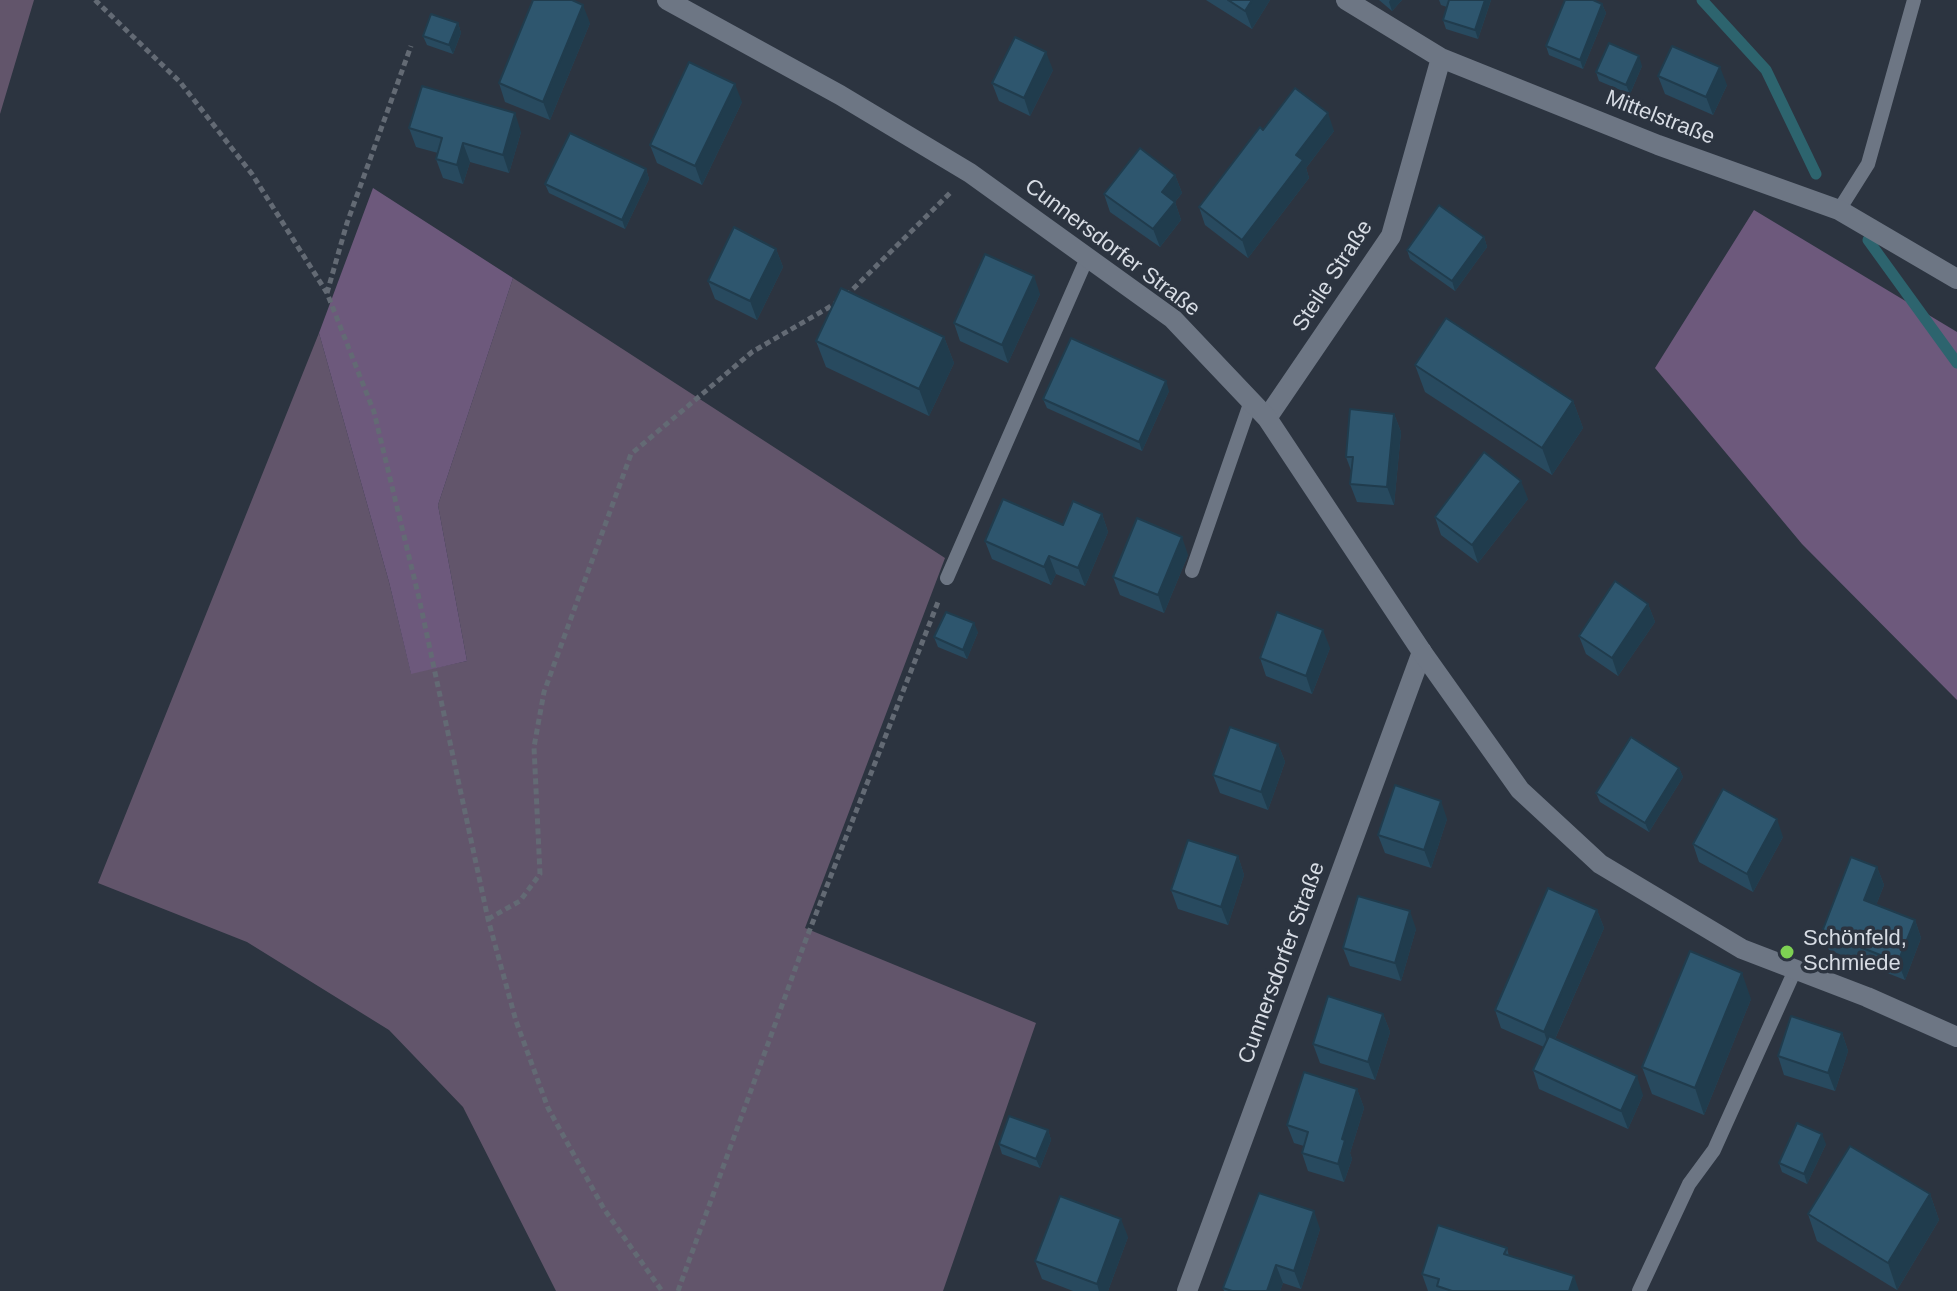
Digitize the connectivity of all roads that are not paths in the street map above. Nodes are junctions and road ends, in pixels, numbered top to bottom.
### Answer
1 (667, 0) edge
2 (1346, 0) edge
3 (1914, 0) edge
4 (1441, 58) junction
5 (1839, 210) junction
6 (1087, 258) junction
7 (1957, 279) edge
8 (1251, 401) junction
9 (1267, 418) junction
10 (1192, 571) dead end
11 (947, 578) road end
12 (1422, 652) junction
13 (1795, 970) junction
14 (1957, 1037) edge
15 (1187, 1291) edge
16 (1639, 1291) edge

1 - 6 street, Cunnersdorfer Straße
2 - 4 street, Mittelstraße
3 - 5 lane
4 - 5 street, Mittelstraße
4 - 9 street, Steile Straße
5 - 7 street, Mittelstraße
6 - 8 street, Cunnersdorfer Straße
6 - 11 lane
8 - 9 street, Cunnersdorfer Straße
8 - 10 lane
9 - 12 street, Cunnersdorfer Straße
12 - 13 street, Cunnersdorfer Straße
12 - 15 street, Cunnersdorfer Straße
13 - 14 street, Cunnersdorfer Straße
13 - 16 lane

